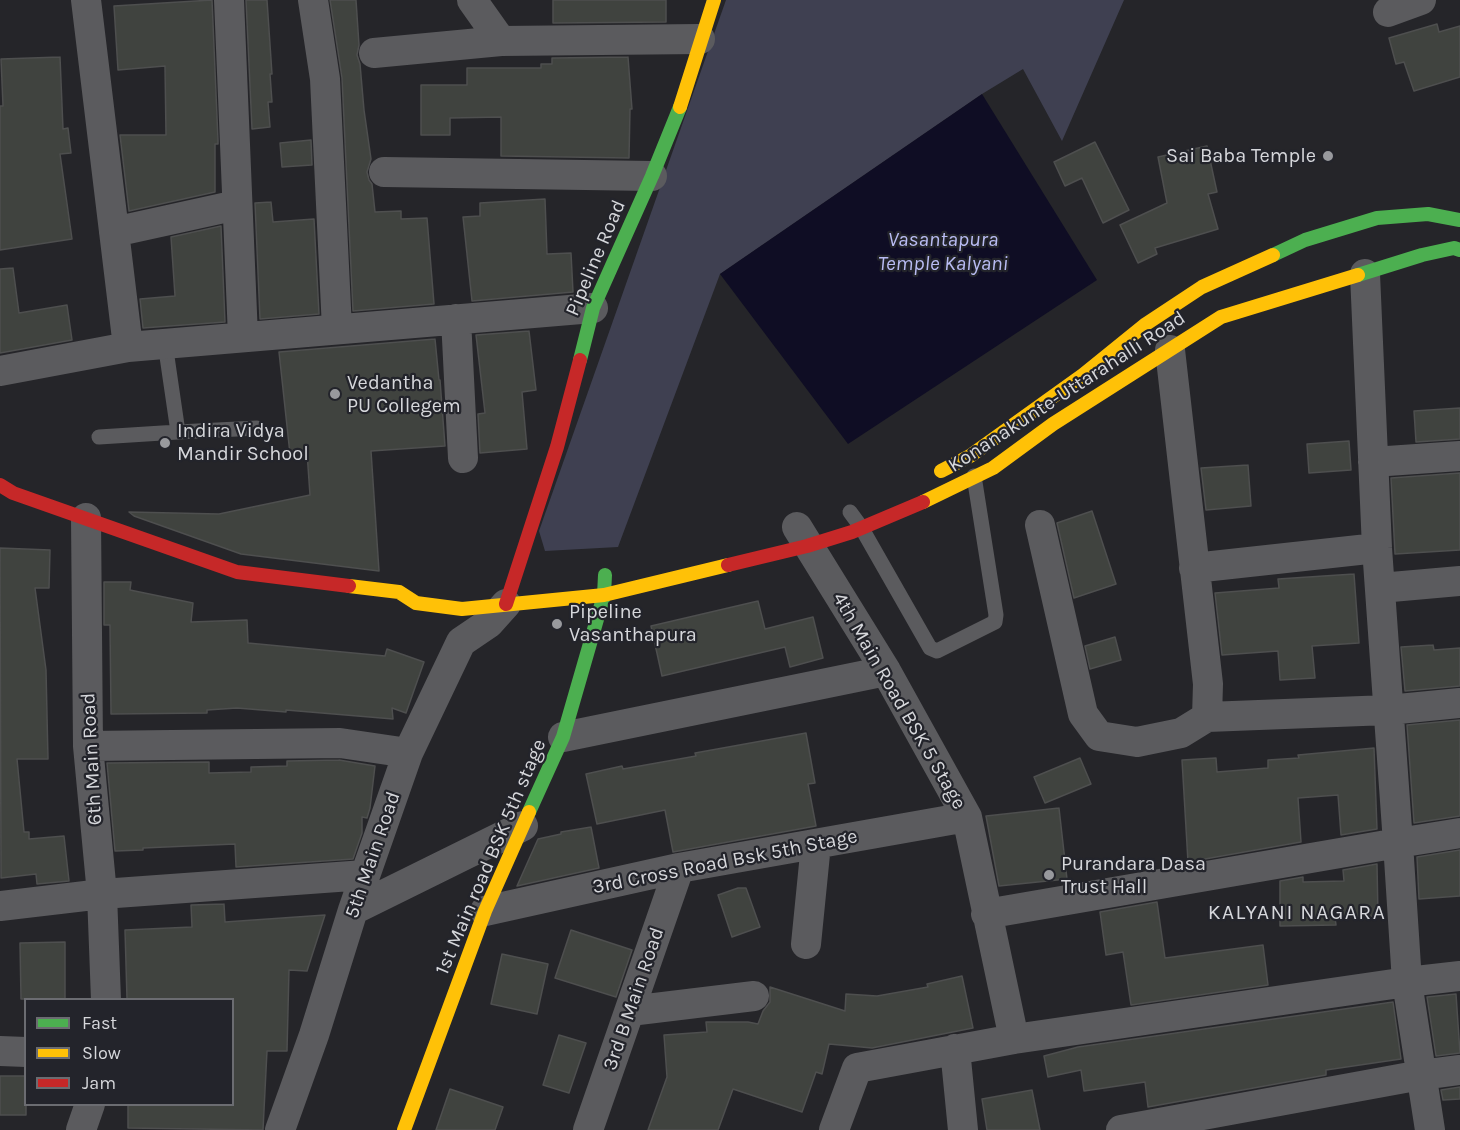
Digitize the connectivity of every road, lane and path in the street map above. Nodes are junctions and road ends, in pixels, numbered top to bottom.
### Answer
1 (86, 0) edge
2 (229, 0) edge
3 (313, 0) edge
4 (472, 0) edge
5 (714, 0) edge
6 (1421, 0) edge
7 (1388, 12) dead end
8 (700, 39) junction
9 (501, 40) junction
10 (374, 53) dead end
11 (384, 172) dead end
12 (652, 176) junction
13 (237, 205) junction
14 (114, 232) junction
15 (1458, 239) edge
16 (1365, 274) junction
17 (1211, 302) junction
18 (593, 308) junction
19 (456, 319) junction
20 (337, 329) junction
21 (243, 337) junction
22 (165, 343) junction
23 (128, 347) junction
24 (1170, 350) junction
25 (0, 370) edge
26 (257, 428) dead end
27 (178, 432) junction
28 (99, 437) dead end
29 (970, 456) junction
30 (1460, 456) edge
31 (463, 458) dead end
32 (1373, 462) junction
33 (974, 478) junction
34 (926, 479) dead end
35 (0, 485) edge
36 (849, 512) dead end
37 (86, 518) junction
38 (1040, 525) dead end
39 (861, 527) junction
40 (798, 532) junction
41 (1377, 548) junction
42 (620, 568) dead end
43 (1194, 568) junction
44 (1460, 581) edge
45 (416, 587) dead end
46 (511, 588) junction
47 (1380, 588) junction
48 (399, 592) junction
49 (604, 595) junction
50 (886, 671) junction
51 (1460, 703) edge
52 (1388, 710) junction
53 (1207, 717) junction
54 (563, 737) junction
55 (88, 746) junction
56 (408, 753) junction
57 (967, 817) junction
58 (523, 826) junction
59 (1460, 832) edge
60 (1398, 843) junction
61 (816, 844) junction
62 (680, 868) junction
63 (365, 875) junction
64 (102, 894) junction
65 (0, 906) edge
66 (353, 910) junction
67 (485, 911) junction
68 (986, 914) junction
69 (806, 944) dead end
70 (1460, 976) edge
71 (1407, 982) junction
72 (754, 996) dead end
73 (106, 998) edge
74 (630, 1011) junction
75 (1014, 1039) junction
76 (955, 1050) junction
77 (0, 1052) edge
78 (24, 1052) edge
79 (1460, 1070) edge
80 (1421, 1075) junction
81 (89, 1106) edge
82 (81, 1130) edge
83 (280, 1130) edge
84 (404, 1130) edge
85 (588, 1130) edge
86 (834, 1130) edge
87 (963, 1130) edge
88 (1120, 1130) edge
89 (1430, 1130) edge

1 - 14 street
2 - 13 street
3 - 20 street
4 - 9 street
5 - 8 main road, Pipeline Road
6 - 7 street
8 - 9 street
8 - 12 main road, Pipeline Road
9 - 10 street
11 - 12 street
12 - 18 main road, Pipeline Road
13 - 14 street
13 - 21 street
14 - 23 street
15 - 16 main road, Konanakunte-Uttarahalli Road
15 - 17 main road
16 - 17 main road, Konanakunte-Uttarahalli Road
16 - 32 street
17 - 24 main road, Konanakunte-Uttarahalli Road
17 - 29 main road
18 - 19 street
18 - 46 main road, Pipeline Road
19 - 20 street
19 - 31 street
20 - 21 street
21 - 22 street
22 - 23 street
22 - 27 lane
23 - 25 street
24 - 33 main road, Konanakunte-Uttarahalli Road
24 - 43 street
26 - 27 lane
27 - 28 lane
29 - 33 lane
29 - 34 main road
30 - 32 street
32 - 41 street
33 - 39 main road, Konanakunte-Uttarahalli Road
33 - 39 lane
35 - 37 main road, Konanakunte-Uttarahalli Road
36 - 39 lane
37 - 48 main road, Konanakunte-Uttarahalli Road
37 - 55 street, 6th Main Road
38 - 53 street
39 - 40 main road, Konanakunte-Uttarahalli Road
40 - 49 main road, Konanakunte-Uttarahalli Road
40 - 50 street, 4th Main Road BSK 5 Stage
41 - 43 street
41 - 47 street
42 - 49 main road, 1st Main road BSK 5th stage
43 - 53 street
44 - 47 street
45 - 48 main road
46 - 48 main road, Konanakunte-Uttarahalli Road
46 - 49 main road, Konanakunte-Uttarahalli Road
46 - 56 street, 5th Main Road
47 - 52 street
49 - 54 main road, 1st Main road BSK 5th stage
50 - 54 street
50 - 57 street, 4th Main Road BSK 5 Stage
51 - 52 street
52 - 53 street
52 - 60 street
54 - 58 main road, 1st Main road BSK 5th stage
55 - 56 street
55 - 64 street, 6th Main Road
56 - 63 street, 5th Main Road
57 - 61 street, 3rd Cross Road Bsk 5th Stage
57 - 68 street, 4th Main Road BSK 5 Stage
58 - 66 street
58 - 67 main road, 1st Main road BSK 5th stage
59 - 60 street
60 - 68 street
60 - 71 street
61 - 62 street, 3rd Cross Road Bsk 5th Stage
61 - 69 street
62 - 67 street, 3rd Cross Road Bsk 5th Stage
62 - 74 street, 3rd B Main Road
63 - 64 street
63 - 66 street, 5th Main Road
64 - 65 street
64 - 73 street, 6th Main Road
66 - 83 street, 5th Main Road
67 - 84 main road, 1st Main road BSK 5th stage
68 - 75 street, 4th Main Road BSK 5 Stage
70 - 71 street
71 - 75 street
71 - 80 street
72 - 74 street
74 - 85 street, 3rd B Main Road
75 - 76 street
76 - 86 street
76 - 87 street
77 - 78 street
79 - 80 street
80 - 88 street
80 - 89 street
81 - 82 street

